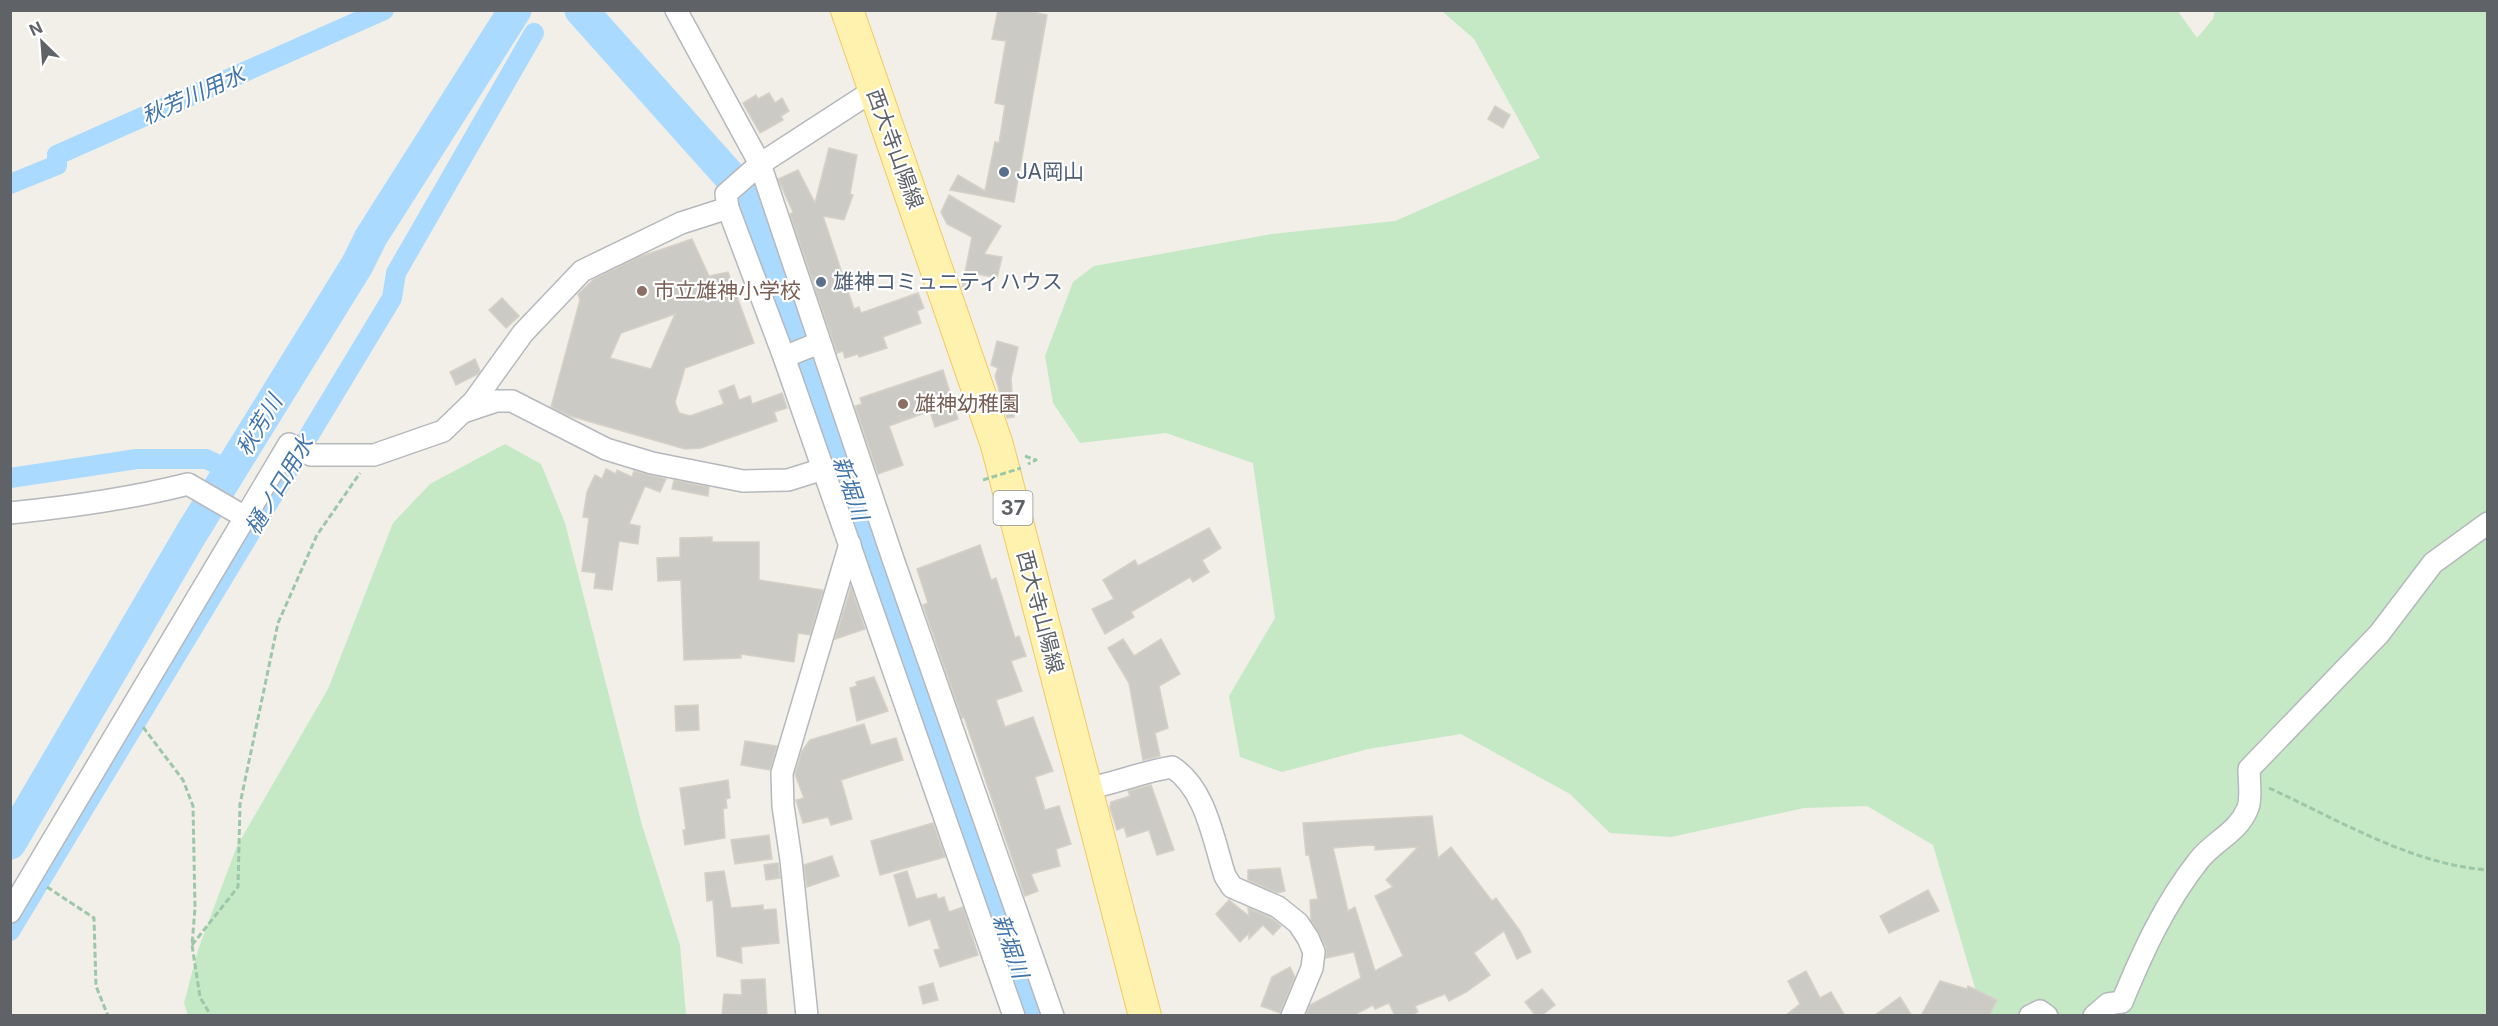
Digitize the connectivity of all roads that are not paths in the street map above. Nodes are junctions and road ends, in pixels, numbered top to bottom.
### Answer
1 (676, 10) edge
2 (847, 10) edge
3 (873, 90) junction
4 (757, 166) junction
5 (727, 201) junction
6 (816, 344) junction
7 (788, 355) junction
8 (463, 412) junction
9 (823, 469) junction
10 (10, 513) edge
11 (245, 517) junction
12 (2487, 523) edge
13 (850, 544) junction
14 (878, 569) junction
15 (1086, 789) junction
16 (991, 889) junction
17 (10, 912) edge
18 (807, 1016) edge
19 (1014, 1016) edge
20 (1053, 1016) edge
21 (1145, 1016) edge
22 (1292, 1016) edge
23 (2030, 1016) edge
24 (2047, 1016) edge
25 (2094, 1016) edge

1 - 4 street
2 - 3 main road, 西大寺山陽線 / 37
3 - 4 street
3 - 15 main road, 西大寺山陽線 / 37
4 - 5 street
4 - 6 street
5 - 7 street
5 - 8 street
6 - 7 street
6 - 14 street
7 - 9 street
8 - 9 street
8 - 11 street
9 - 13 street
10 - 11 street
11 - 17 street
12 - 25 street
13 - 14 street
13 - 18 street
14 - 16 street
14 - 16 street
15 - 21 main road, 西大寺山陽線 / 37
15 - 22 street
16 - 19 street
16 - 20 street
23 - 24 street

